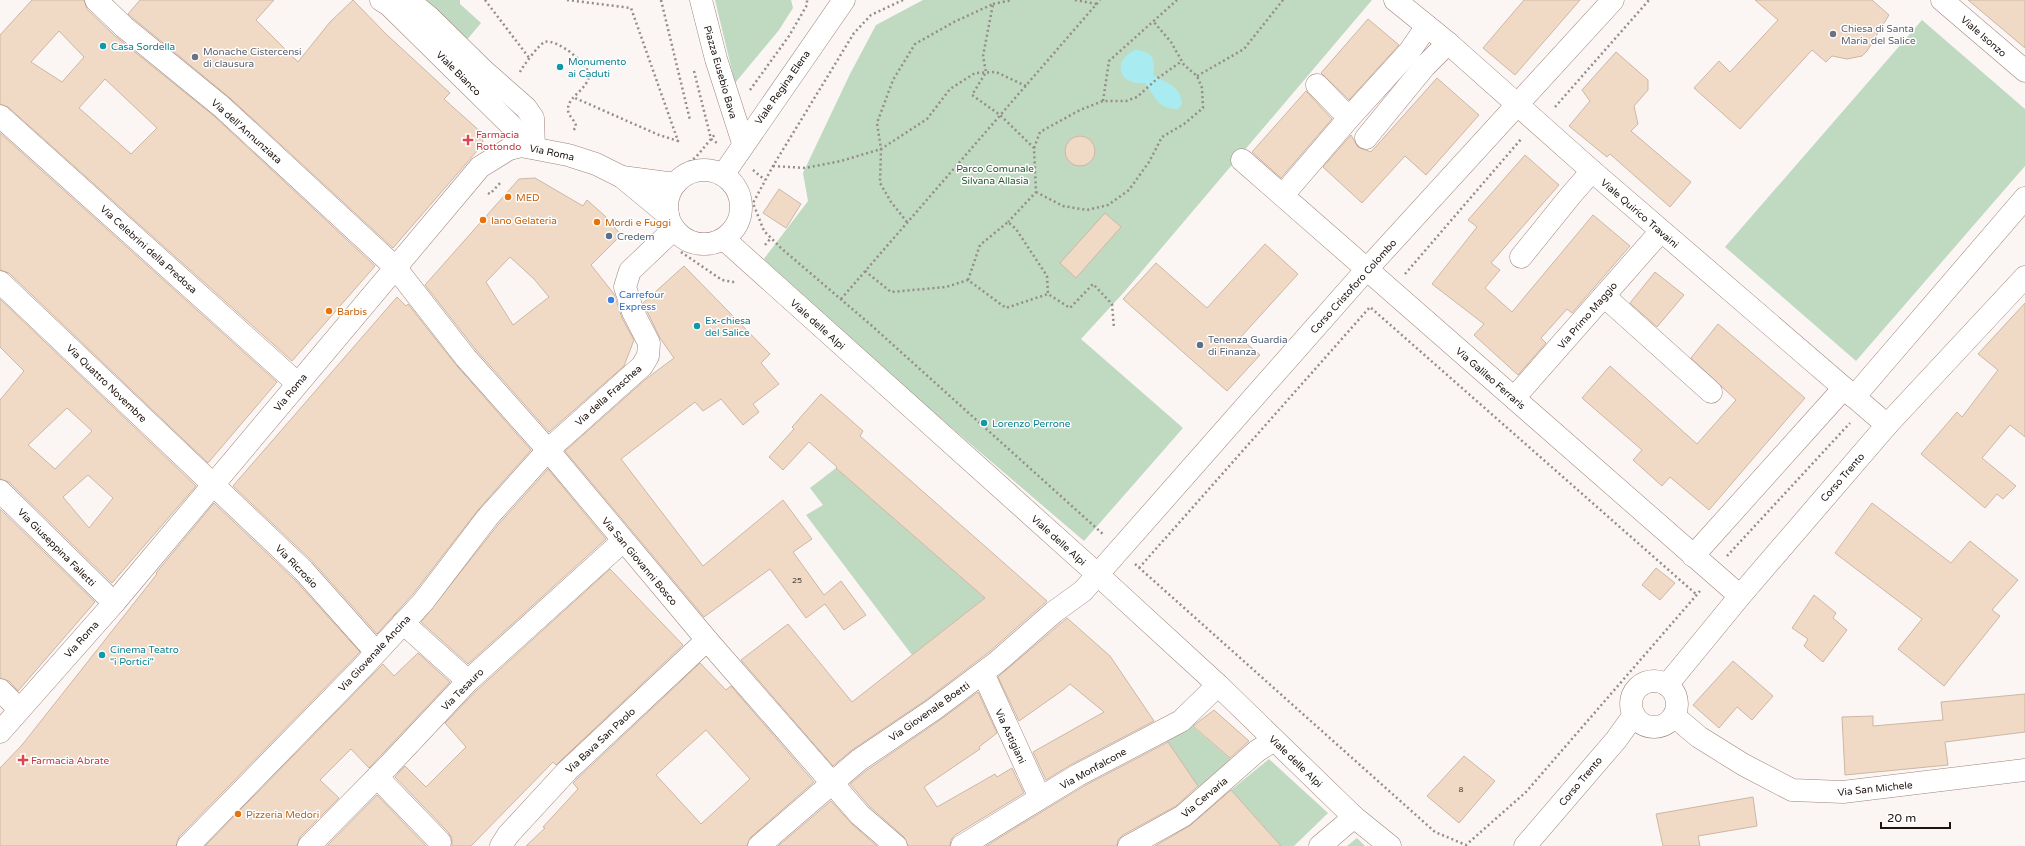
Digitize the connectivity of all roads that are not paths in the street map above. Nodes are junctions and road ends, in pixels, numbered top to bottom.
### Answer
1 (96, 0) edge
2 (381, 0) edge
3 (408, 0) edge
4 (701, 0) edge
5 (844, 0) edge
6 (1395, 0) edge
7 (1613, 0) edge
8 (1942, 0) edge
9 (1427, 26) junction
10 (1448, 42) junction
11 (2025, 72) edge
12 (1317, 85) dead end
13 (1519, 104) junction
14 (0, 116) edge
15 (1349, 118) junction
16 (1366, 138) dead end
17 (743, 143) junction
18 (534, 148) junction
19 (1242, 160) dead end
20 (1592, 171) junction
21 (677, 175) junction
22 (723, 175) junction
23 (622, 177) junction
24 (1283, 195) junction
25 (2025, 198) edge
26 (671, 222) junction
27 (1661, 231) junction
28 (724, 239) junction
29 (1521, 257) dead end
30 (395, 267) junction
31 (1367, 269) junction
32 (2025, 277) edge
33 (0, 282) edge
34 (1604, 296) junction
35 (298, 383) junction
36 (1711, 392) dead end
37 (1854, 397) junction
38 (1514, 398) junction
39 (1887, 425) junction
40 (548, 450) junction
41 (213, 484) junction
42 (0, 491) edge
43 (623, 541) junction
44 (1693, 556) junction
45 (1098, 574) junction
46 (1740, 596) junction
47 (114, 603) junction
48 (403, 623) junction
49 (707, 640) junction
50 (376, 652) junction
51 (982, 673) junction
52 (468, 681) junction
53 (1218, 685) junction
54 (1667, 685) junction
55 (0, 690) edge
56 (19, 709) junction
57 (1634, 715) junction
58 (1674, 716) junction
59 (0, 732) edge
60 (1274, 740) junction
61 (2025, 770) edge
62 (377, 777) junction
63 (832, 782) junction
64 (1040, 798) junction
65 (1354, 817) junction
66 (440, 842) dead end
67 (188, 846) edge
68 (308, 846) edge
69 (501, 846) edge
70 (759, 846) edge
71 (896, 846) edge
72 (962, 846) edge
73 (1129, 846) edge
74 (1320, 846) edge
75 (1390, 846) edge
76 (1525, 846) edge

1 - 30 street, Via dell'Annunziata
2 - 18 street, Viale Bianco
3 - 18 street, Viale Bianco
4 - 17 street, Piazza Eusebio Bava
5 - 17 street, Viale Regina Elena
6 - 9 street, Viale Quirico Travaini
7 - 13 street, Corso Cristoforo Colombo
8 - 11 street, Viale Isonzo
9 - 10 street, Viale Quirico Travaini
9 - 15 street
10 - 13 street, Viale Quirico Travaini
10 - 16 street
12 - 15 street
13 - 20 street, Viale Quirico Travaini
13 - 31 street, Corso Cristoforo Colombo
14 - 35 street, Via Celebrini della Predosa
15 - 24 street
17 - 22 street, Viale Regina Elena
18 - 23 street, Via Roma
18 - 30 street, Via Roma
19 - 24 street, Via Galileo Ferraris
20 - 27 street, Viale Quirico Travaini
20 - 29 street
21 - 22 street
21 - 23 street, Via Roma
21 - 26 street
22 - 28 street
23 - 26 street, Via Roma
24 - 31 street, Via Galileo Ferraris
25 - 37 street
26 - 28 street
26 - 40 street, Via della Fraschea
27 - 34 street, Via Primo Maggio
27 - 37 street, Viale Quirico Travaini
28 - 45 street, Viale delle Alpi
30 - 35 street, Via Roma
30 - 40 street, Via San Giovanni Bosco
31 - 38 street, Via Galileo Ferraris
31 - 45 street, Corso Cristoforo Colombo
32 - 39 street, Corso Trento
33 - 41 street, Via Quattro Novembre
34 - 36 street
34 - 38 street, Via Primo Maggio
35 - 41 street, Via Roma
37 - 39 street, Viale Quirico Travaini
37 - 44 street
38 - 44 street, Via Galileo Ferraris
39 - 46 street, Corso Trento
40 - 43 street, Via San Giovanni Bosco
40 - 48 street, Via Giovenale Ancina
41 - 47 street, Via Roma
41 - 50 street, Via Ricrosio
42 - 47 street, Via Giuseppina Falletti
43 - 49 street, Via San Giovanni Bosco
43 - 52 street, Via Tesauro
44 - 46 street, Via Galileo Ferraris
45 - 51 street, Via Giovenale Boetti
45 - 53 street, Viale delle Alpi
46 - 54 street, Corso Trento
47 - 56 street, Via Roma
48 - 50 street, Via Giovenale Ancina
48 - 52 street
49 - 63 street, Via San Giovanni Bosco
49 - 69 street, Via Bava San Paolo
50 - 67 street, Via Giovenale Ancina
51 - 63 street, Via Giovenale Boetti
51 - 64 street, Via Astigiani
52 - 62 street, Via Tesauro
53 - 60 street, Viale delle Alpi
53 - 64 street, Via Monfalcone
54 - 57 street
54 - 58 street
55 - 56 street
56 - 59 street, Via Roma
57 - 58 street
57 - 76 street, Corso Trento
58 - 61 street, Via San Michele
60 - 65 street, Viale delle Alpi
60 - 73 street, Via Cervaria
62 - 66 street
62 - 68 street, Via Tesauro
63 - 70 street, Via Giovenale Boetti
63 - 71 street, Via San Giovanni Bosco
64 - 72 street, Via Monfalcone
65 - 74 street
65 - 75 street, Viale delle Alpi

